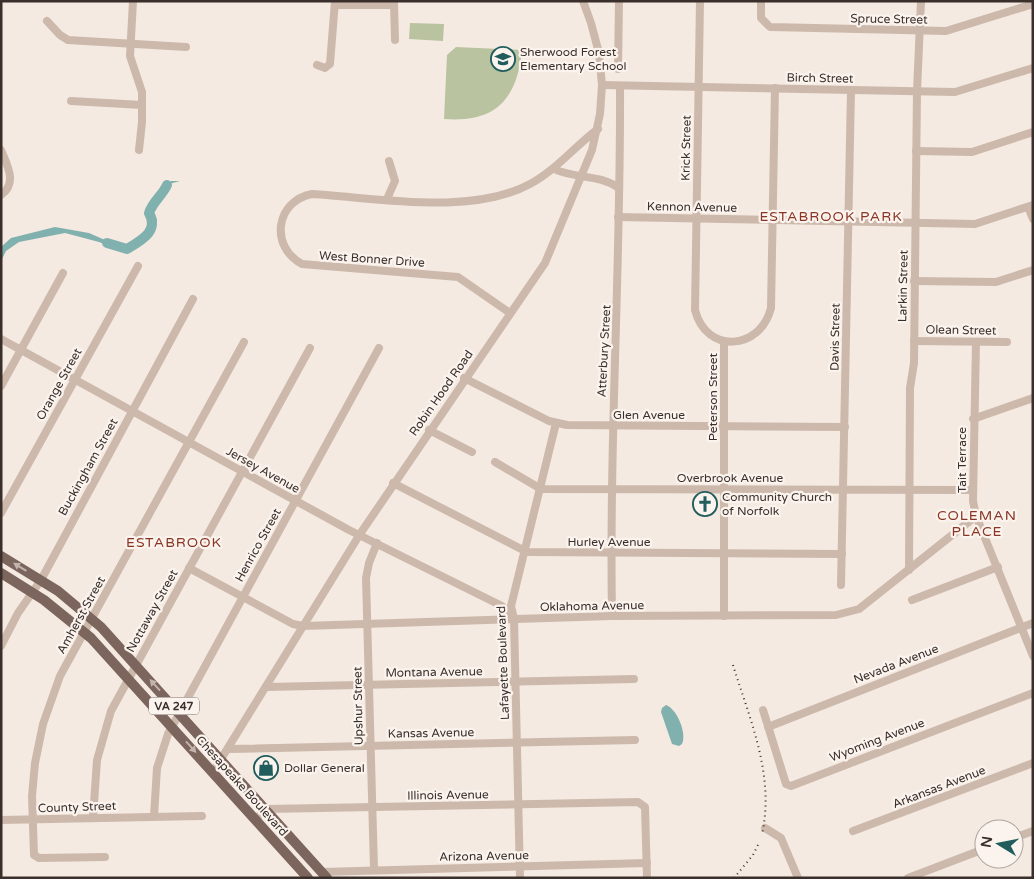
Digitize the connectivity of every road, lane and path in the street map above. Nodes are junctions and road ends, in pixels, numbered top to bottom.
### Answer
1 (133, 1) edge
2 (582, 1) edge
3 (620, 1) edge
4 (700, 1) edge
5 (761, 1) edge
6 (921, 1) edge
7 (335, 3) edge
8 (394, 3) edge
9 (1033, 4) edge
10 (47, 21) dead end
11 (919, 31) junction
12 (395, 40) dead end
13 (130, 44) junction
14 (186, 47) dead end
15 (317, 65) dead end
16 (1033, 68) edge
17 (618, 69) dead end
18 (602, 85) junction
19 (620, 87) junction
20 (698, 87) junction
21 (775, 88) junction
22 (851, 90) junction
23 (918, 91) junction
24 (71, 101) dead end
25 (142, 105) junction
26 (598, 129) junction
27 (1033, 132) edge
28 (1, 150) edge
29 (139, 150) dead end
30 (916, 152) junction
31 (389, 161) dead end
32 (554, 169) junction
33 (582, 177) junction
34 (619, 188) junction
35 (1, 195) edge
36 (387, 199) junction
37 (1030, 206) edge
38 (618, 217) junction
39 (696, 218) junction
40 (1033, 219) edge
41 (773, 220) junction
42 (848, 222) junction
43 (916, 223) junction
44 (138, 266) dead end
45 (1033, 270) edge
46 (63, 272) dead end
47 (914, 281) junction
48 (193, 299) dead end
49 (510, 313) junction
50 (1, 339) edge
51 (914, 341) junction
52 (244, 342) dead end
53 (724, 342) junction
54 (976, 342) junction
55 (1007, 342) dead end
56 (310, 348) dead end
57 (378, 348) dead end
58 (21, 350) junction
59 (464, 378) junction
60 (75, 379) junction
61 (1, 386) edge
62 (1033, 398) edge
63 (132, 410) junction
64 (973, 419) junction
65 (556, 423) junction
66 (612, 426) junction
67 (724, 426) junction
68 (845, 427) junction
69 (429, 430) junction
70 (189, 442) junction
71 (472, 452) dead end
72 (495, 462) dead end
73 (242, 471) junction
74 (393, 484) junction
75 (540, 489) junction
76 (612, 490) junction
77 (724, 490) junction
78 (844, 490) junction
79 (909, 490) junction
80 (972, 490) junction
81 (296, 500) junction
82 (1, 513) edge
83 (976, 516) junction
84 (360, 534) junction
85 (378, 543) junction
86 (524, 551) junction
87 (611, 553) junction
88 (724, 553) junction
89 (842, 554) junction
90 (1, 556) edge
91 (998, 567) junction
92 (189, 568) junction
93 (909, 570) junction
94 (1, 573) edge
95 (41, 580) junction
96 (841, 585) dead end
97 (32, 592) junction
98 (242, 597) junction
99 (912, 600) dead end
100 (612, 616) junction
101 (724, 616) junction
102 (92, 618) junction
103 (514, 619) junction
104 (1033, 623) edge
105 (368, 624) junction
106 (303, 626) junction
107 (1022, 627) junction
108 (84, 632) junction
109 (1, 646) edge
110 (1033, 656) edge
111 (136, 663) junction
112 (128, 678) junction
113 (634, 679) dead end
114 (516, 681) junction
115 (369, 684) junction
116 (266, 687) junction
117 (1033, 693) edge
118 (764, 710) dead end
119 (180, 713) junction
120 (172, 726) junction
121 (768, 727) junction
122 (635, 740) dead end
123 (517, 742) junction
124 (371, 746) junction
125 (228, 749) junction
126 (221, 759) junction
127 (1033, 763) edge
128 (213, 772) junction
129 (518, 804) junction
130 (372, 808) junction
131 (266, 809) junction
132 (154, 816) junction
133 (202, 816) dead end
134 (93, 818) junction
135 (256, 819) junction
136 (1, 820) edge
137 (32, 820) junction
138 (765, 828) dead end
139 (853, 831) dead end
140 (974, 852) edge
141 (105, 857) dead end
142 (647, 863) junction
143 (520, 866) junction
144 (374, 869) junction
145 (322, 872) edge
146 (307, 877) edge
147 (520, 878) edge
148 (647, 878) edge
149 (798, 878) edge
150 (908, 878) edge

1 - 13 street
2 - 18 street, Robin Hood Road
3 - 17 street
4 - 20 street, Krick Street
5 - 11 street, Spruce Street
6 - 11 street, Larkin Street
7 - 8 street
7 - 15 street
8 - 12 street
9 - 11 street, Spruce Street
10 - 13 street
11 - 23 street, Larkin Street
13 - 14 street
13 - 25 street
16 - 23 street, Birch Street
18 - 19 street, Birch Street
18 - 26 street, Robin Hood Road
19 - 20 street, Birch Street
19 - 34 street, Atterbury Street
20 - 21 street, Birch Street
20 - 39 street, Krick Street
21 - 22 street, Birch Street
21 - 41 street, Peterson Street
22 - 23 street, Birch Street
22 - 42 street, Davis Street
23 - 30 street, Larkin Street
24 - 25 street
25 - 29 street
26 - 32 street, West Bonner Drive
26 - 33 street, Robin Hood Road
27 - 30 street
28 - 35 street
30 - 43 street, Larkin Street
31 - 36 street
32 - 33 street
32 - 36 street, West Bonner Drive
33 - 34 street
33 - 49 street, Robin Hood Road
34 - 38 street, Atterbury Street
36 - 49 street, West Bonner Drive
37 - 40 street
37 - 43 street, Kennon Avenue
38 - 39 street, Kennon Avenue
38 - 66 street, Atterbury Street
39 - 41 street, Kennon Avenue
39 - 53 street, Krick Street
41 - 42 street, Kennon Avenue
41 - 53 street, Peterson Street
42 - 43 street, Kennon Avenue
42 - 68 street, Davis Street
43 - 47 street, Larkin Street
44 - 60 street, Orange Street
45 - 47 street
46 - 58 street
47 - 51 street, Larkin Street
48 - 63 street, Buckingham Street
49 - 59 street, Robin Hood Road
50 - 58 street, Jersey Avenue
51 - 54 street, Olean Street
51 - 79 street, Larkin Street
52 - 70 street, Amherst Street
53 - 67 street, Peterson Street
54 - 55 street, Olean Street
54 - 64 street, Tait Terrace
56 - 73 street, Nottaway Street
57 - 81 street, Henrico Street
58 - 60 street, Jersey Avenue
58 - 61 street
59 - 65 street, Glen Avenue
59 - 69 street, Robin Hood Road
60 - 63 street, Jersey Avenue
60 - 82 street, Orange Street
62 - 64 street
63 - 70 street, Jersey Avenue
63 - 95 street, Buckingham Street
64 - 80 street, Tait Terrace
65 - 66 street, Glen Avenue
65 - 75 street, Lafayette Boulevard
66 - 67 street, Glen Avenue
66 - 76 street, Atterbury Street
67 - 68 street, Glen Avenue
67 - 77 street, Peterson Street
68 - 78 street, Davis Street
69 - 71 street
69 - 74 street, Robin Hood Road
70 - 73 street, Jersey Avenue
70 - 102 street, Amherst Street
72 - 75 street
73 - 81 street, Jersey Avenue
73 - 92 street, Nottaway Street
74 - 84 street, Robin Hood Road
74 - 86 street, Hurley Avenue
75 - 76 street, Overbrook Avenue
75 - 86 street, Lafayette Boulevard
76 - 77 street, Overbrook Avenue
76 - 87 street, Atterbury Street
77 - 78 street, Overbrook Avenue
77 - 88 street, Peterson Street
78 - 79 street, Overbrook Avenue
78 - 89 street, Davis Street
79 - 80 street, Overbrook Avenue
79 - 93 street, Larkin Street
80 - 83 street, Tait Terrace
81 - 84 street, Jersey Avenue
81 - 98 street, Henrico Street
83 - 91 street, Tait Terrace
83 - 93 street, Oklahoma Avenue
84 - 85 street, Jersey Avenue
84 - 106 street, Robin Hood Road
85 - 103 street, Jersey Avenue
85 - 105 street, Upshur Street
86 - 87 street, Hurley Avenue
86 - 103 street, Lafayette Boulevard
87 - 88 street, Hurley Avenue
87 - 100 street, Atterbury Street
88 - 89 street, Hurley Avenue
88 - 101 street, Peterson Street
89 - 96 street, Davis Street
95 -> 90 main road, Chesapeake Boulevard / VA 247
91 - 99 street
91 - 107 street, Tait Terrace
92 - 98 street, Oklahoma Avenue
92 - 111 street, Nottaway Street
93 - 101 street, Oklahoma Avenue
94 - 97 main road, Chesapeake Boulevard / VA 247
95 - 97 street, Buckingham Street
95 - 102 main road, Chesapeake Boulevard / VA 247
97 - 108 main road, Chesapeake Boulevard / VA 247
97 - 109 street, Buckingham Street
98 - 106 street, Oklahoma Avenue
98 - 119 street, Henrico Street
100 - 101 street, Oklahoma Avenue
100 - 103 street, Oklahoma Avenue
102 - 108 street, Amherst Street
102 - 111 main road, Chesapeake Boulevard / VA 247
103 - 105 street, Oklahoma Avenue
103 - 114 street, Lafayette Boulevard
104 - 107 street, Nevada Avenue
105 - 106 street, Oklahoma Avenue
105 - 115 street, Upshur Street
106 - 116 street, Robin Hood Road
107 - 110 street, Tait Terrace
107 - 121 street, Nevada Avenue
108 - 112 main road, Chesapeake Boulevard / VA 247
108 - 137 street, Amherst Street
111 - 112 street, Nottaway Street
119 -> 111 main road, Chesapeake Boulevard / VA 247
112 - 120 main road, Chesapeake Boulevard / VA 247
112 - 134 street, Nottaway Street
113 - 114 street, Montana Avenue
114 - 115 street, Montana Avenue
114 - 123 street, Lafayette Boulevard
115 - 116 street, Montana Avenue
115 - 124 street, Upshur Street
116 - 125 street, Robin Hood Road
117 - 121 street, Wyoming Avenue
118 - 121 street
119 - 120 street, Henrico Street
119 - 126 main road, Chesapeake Boulevard / VA 247
120 -> 128 main road, Chesapeake Boulevard / VA 247
120 - 132 street
122 - 123 street, Kansas Avenue
123 - 124 street, Kansas Avenue
123 - 129 street, Lafayette Boulevard
124 - 125 street, Kansas Avenue
124 - 130 street, Upshur Street
125 - 126 street, Robin Hood Road
126 - 128 street, Robin Hood Road
126 - 131 main road, Chesapeake Boulevard / VA 247
127 - 139 street, Arkansas Avenue
128 - 135 main road, Chesapeake Boulevard / VA 247
129 - 130 street, Illinois Avenue
129 - 142 street, Illinois Avenue
129 - 143 street, Lafayette Boulevard
130 - 131 street, Illinois Avenue
130 - 144 street, Upshur Street
131 - 135 street
131 - 145 main road, Chesapeake Boulevard / VA 247
132 - 133 street, County Street
132 - 134 street, County Street
134 - 137 street, County Street
135 - 146 main road, Chesapeake Boulevard / VA 247
136 - 137 street, County Street
137 - 141 street, Amherst Street
138 - 149 street
140 - 150 street
142 - 143 street, Arizona Avenue
142 - 148 street
143 - 144 street, Arizona Avenue
143 - 147 street, Lafayette Boulevard
144 - 145 street, Arizona Avenue
145 - 146 street

